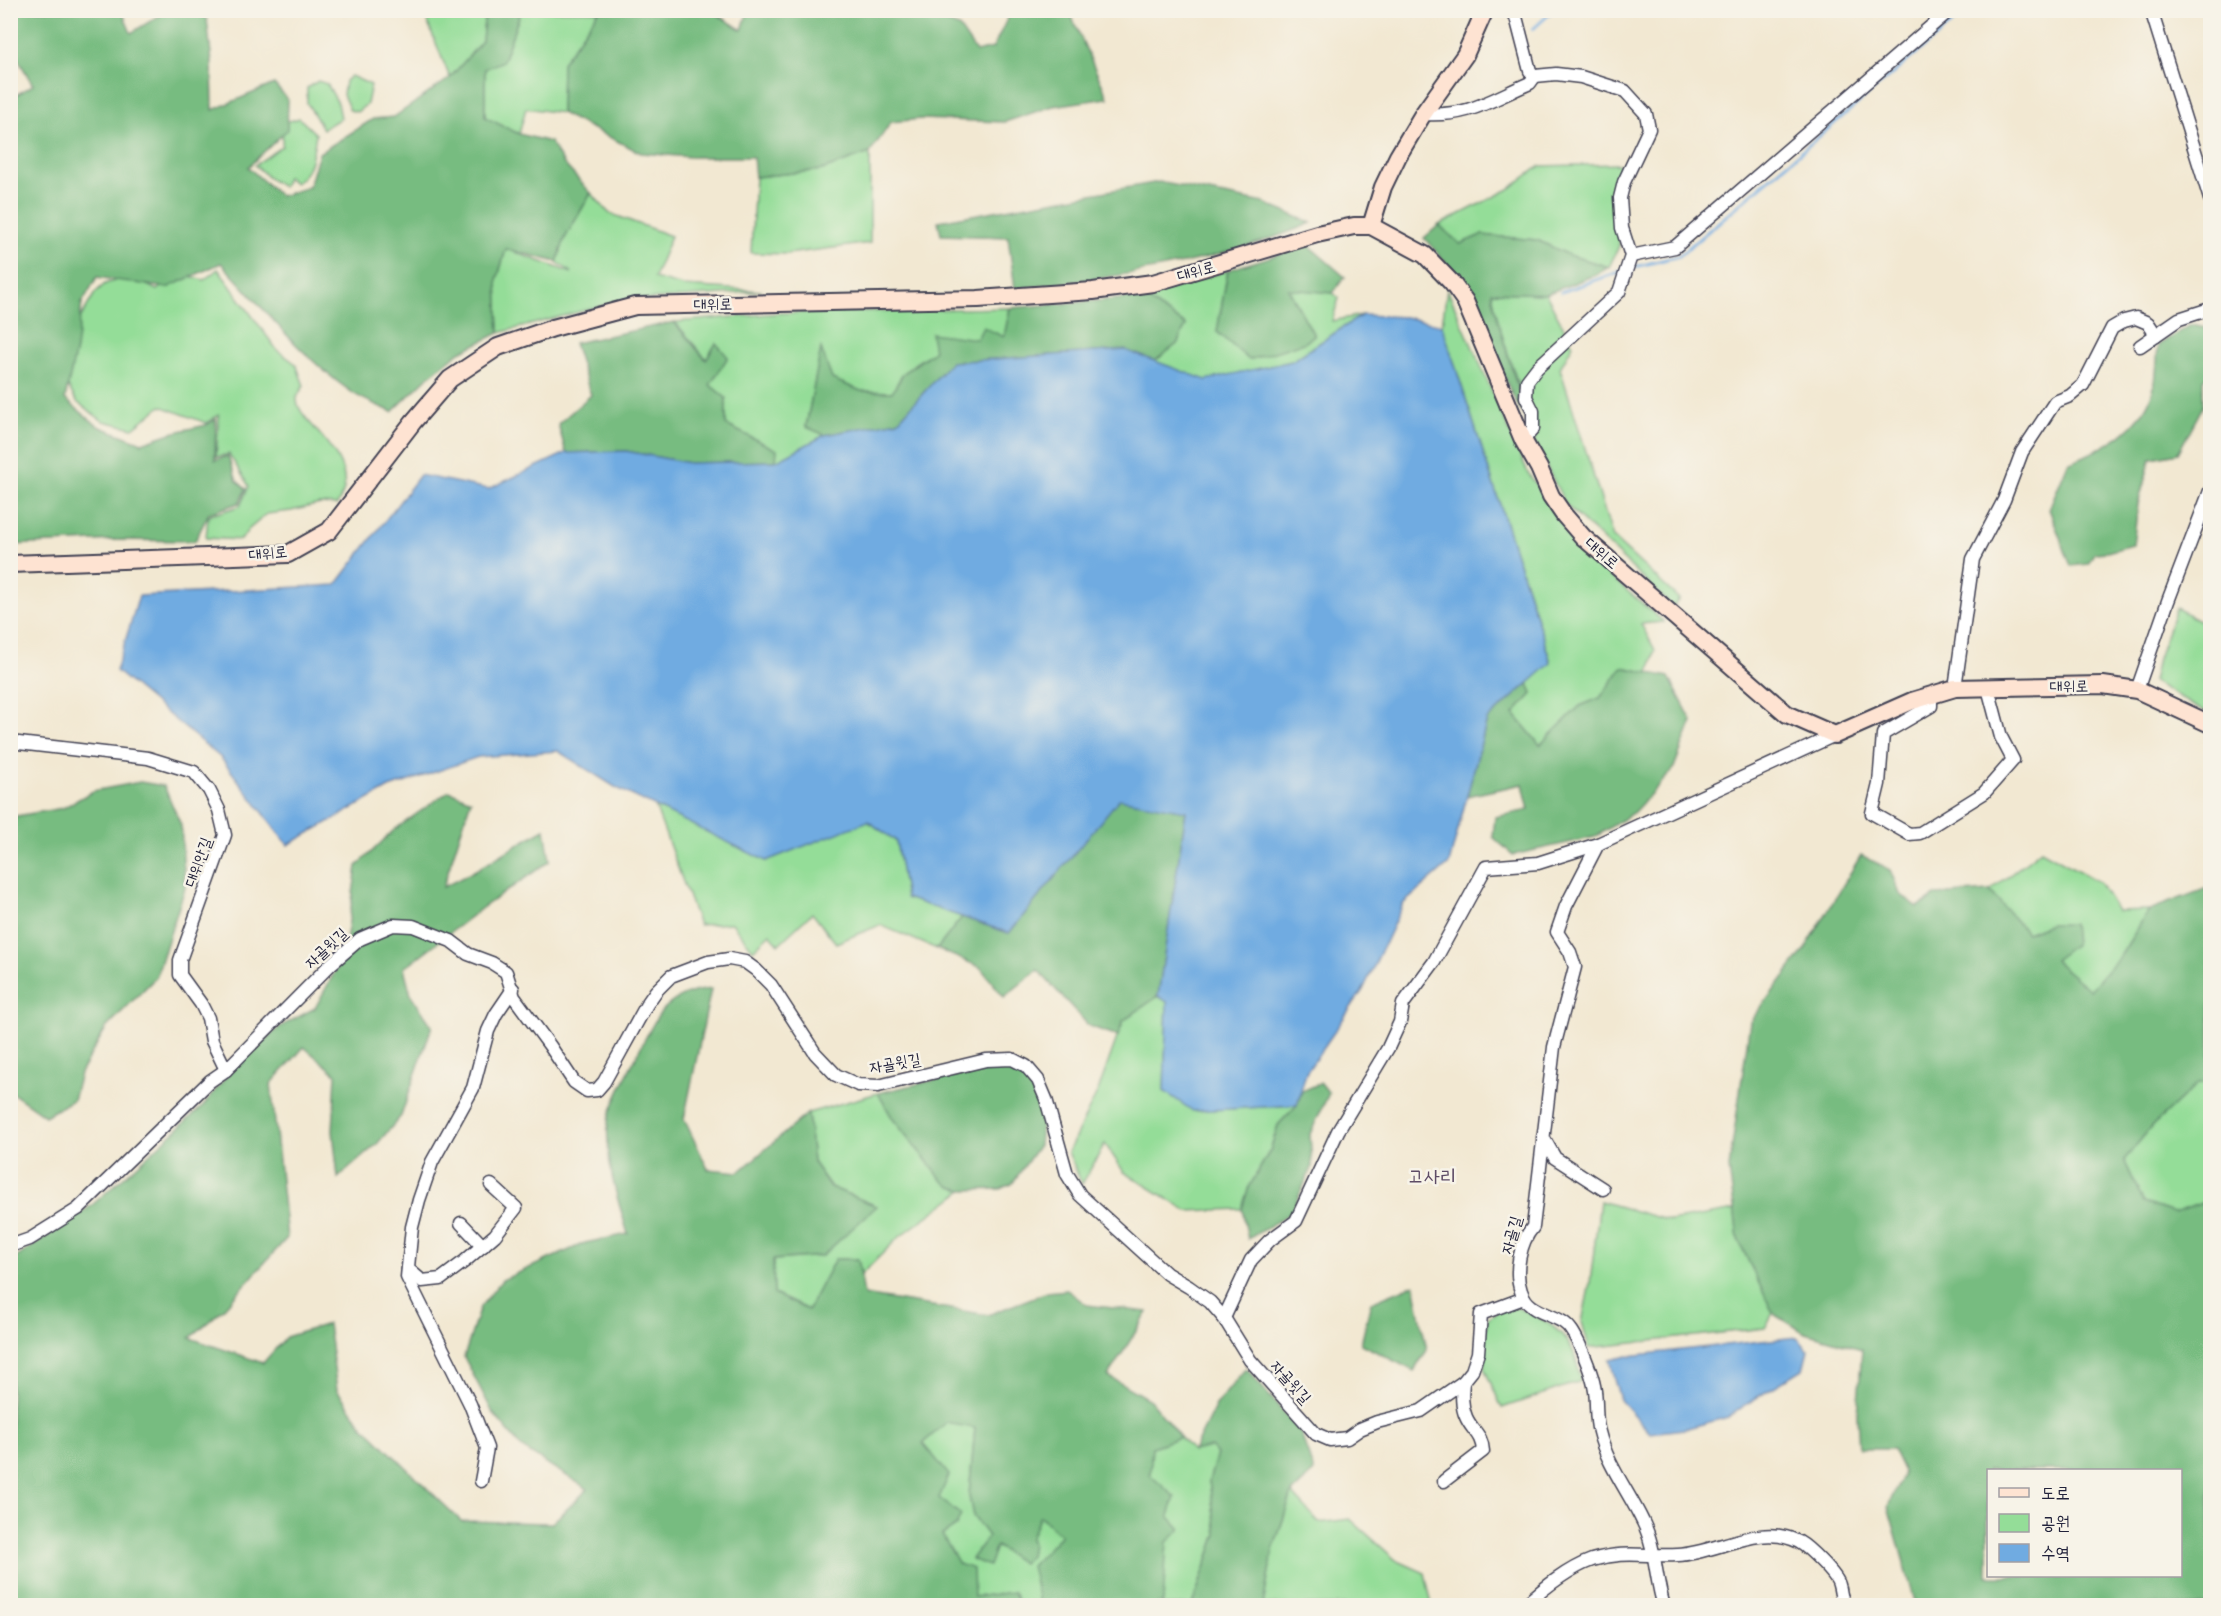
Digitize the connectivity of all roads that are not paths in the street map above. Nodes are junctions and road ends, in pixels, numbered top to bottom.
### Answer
1 (1485, 10) edge
2 (1512, 10) edge
3 (1950, 10) edge
4 (2151, 10) edge
5 (1535, 76) junction
6 (1423, 114) junction
7 (2211, 199) edge
8 (1371, 225) junction
9 (1628, 265) junction
10 (2211, 309) edge
11 (2156, 335) junction
12 (2140, 346) dead end
13 (1523, 440) junction
14 (2211, 491) edge
15 (2211, 518) edge
16 (2195, 529) junction
17 (10, 564) edge
18 (1956, 688) junction
19 (1988, 688) junction
20 (2137, 690) junction
21 (1931, 696) junction
22 (2209, 721) edge
23 (1836, 735) junction
24 (10, 742) edge
25 (1598, 844) junction
26 (513, 989) junction
27 (226, 1070) junction
28 (1543, 1137) junction
29 (491, 1185) dead end
30 (1603, 1189) dead end
31 (461, 1223) dead end
32 (10, 1246) edge
33 (483, 1246) junction
34 (408, 1269) junction
35 (1524, 1298) junction
36 (1224, 1318) junction
37 (1463, 1382) junction
38 (481, 1481) dead end
39 (1444, 1481) dead end
40 (1652, 1554) junction
41 (1524, 1605) edge
42 (1664, 1605) edge
43 (1846, 1605) edge

1 - 6 main road
2 - 5 street
3 - 9 street
4 - 7 street
5 - 6 street
5 - 9 street
6 - 8 main road
8 - 13 main road, 대위로
8 - 17 main road, 대위로
9 - 13 street
10 - 11 street
11 - 12 street
11 - 18 street
13 - 23 main road, 대위로
14 - 16 street
15 - 16 street
16 - 20 street
18 - 19 main road, 대위로
18 - 21 main road, 대위로
19 - 20 main road, 대위로
19 - 21 street
20 - 22 main road, 대위로
21 - 23 main road, 대위로
23 - 25 street
24 - 27 street, 대위안길
25 - 28 street, 자골길
25 - 36 street
26 - 27 street, 자골윗길
26 - 34 street
26 - 36 street, 자골윗길
27 - 32 street, 자골윗길
28 - 30 street
28 - 35 street, 자골길
29 - 33 street
31 - 33 street
33 - 34 street
34 - 38 street
35 - 37 street, 자골윗길
35 - 40 street
36 - 37 street, 자골윗길
37 - 39 street
40 - 41 street
40 - 42 street
40 - 43 street

